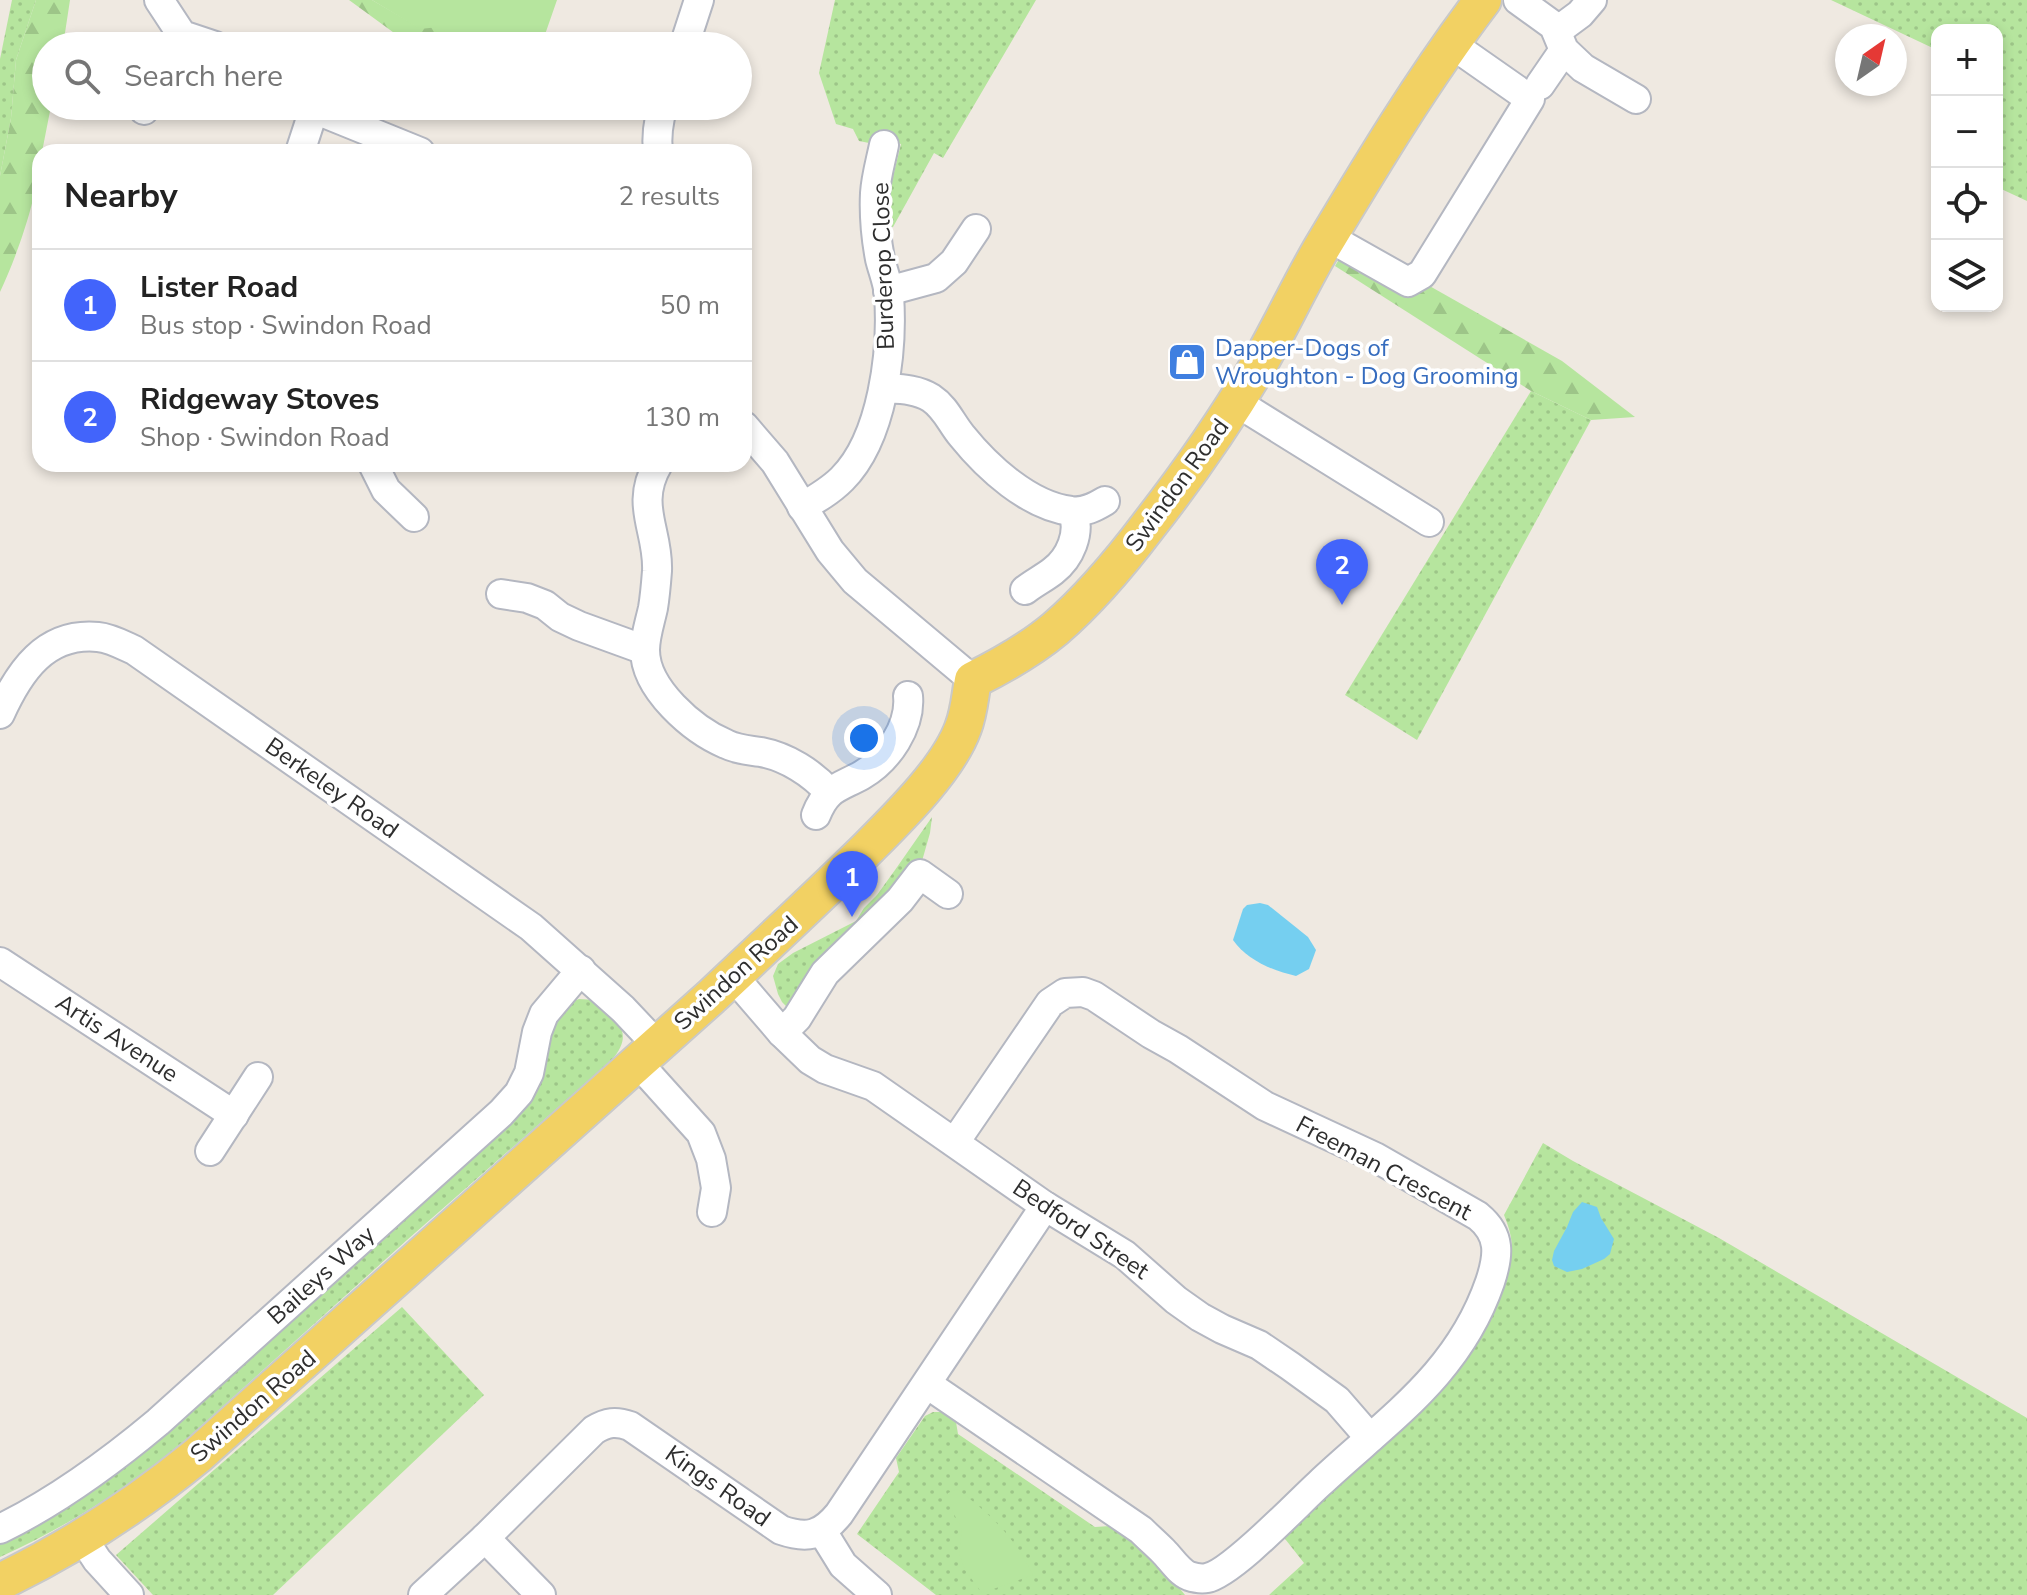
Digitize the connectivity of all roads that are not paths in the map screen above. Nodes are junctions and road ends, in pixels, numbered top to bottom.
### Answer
1 (699, 0) edge
2 (1483, 0) edge
3 (1518, 0) edge
4 (1592, 0) edge
5 (162, 4) edge
6 (176, 32) edge
7 (689, 32) edge
8 (1560, 40) junction
9 (1450, 43) junction
10 (1540, 85) dead end
11 (1636, 99) dead end
12 (310, 120) edge
13 (343, 120) edge
14 (659, 120) edge
15 (303, 144) edge
16 (401, 144) edge
17 (657, 144) edge
18 (884, 145) dead end
19 (976, 229) dead end
20 (1328, 237) junction
21 (888, 291) junction
22 (884, 388) junction
23 (1236, 402) junction
24 (752, 435) edge
25 (377, 472) edge
26 (655, 472) edge
27 (1105, 501) dead end
28 (802, 507) junction
29 (1073, 512) junction
30 (414, 517) dead end
31 (1429, 522) dead end
32 (1025, 590) dead end
33 (501, 594) dead end
34 (645, 650) junction
35 (973, 680) junction
36 (908, 696) dead end
37 (0, 714) edge
38 (948, 894) dead end
39 (0, 962) edge
40 (581, 970) junction
41 (733, 976) junction
42 (782, 1033) junction
43 (648, 1054) junction
44 (258, 1077) dead end
45 (234, 1115) junction
46 (955, 1142) junction
47 (210, 1151) dead end
48 (1045, 1206) junction
49 (712, 1212) dead end
50 (927, 1384) junction
51 (1370, 1438) junction
52 (0, 1529) edge
53 (822, 1531) junction
54 (82, 1537) junction
55 (485, 1538) junction
56 (0, 1582) edge
57 (428, 1591) edge
58 (129, 1595) edge
59 (541, 1595) edge
60 (877, 1595) edge

1 - 7 street
2 - 9 main road, Swindon Road
3 - 8 street
4 - 8 street
5 - 6 street
8 - 10 street
8 - 11 street
9 - 20 main road, Swindon Road
9 - 20 street
12 - 15 street
13 - 16 street
14 - 17 street
18 - 21 street, Burderop Close
19 - 21 street
20 - 23 main road, Swindon Road
21 - 22 street, Burderop Close
22 - 28 street, Burderop Close
22 - 29 street
23 - 31 street
23 - 35 main road, Swindon Road
24 - 28 street
25 - 30 street
26 - 34 street
27 - 29 street
28 - 35 street
29 - 32 street
33 - 34 street
34 - 36 street
35 - 41 main road, Swindon Road
37 - 40 street, Berkeley Road
38 - 42 street
39 - 45 street, Artis Avenue
40 - 43 street, Berkeley Road
40 - 52 street, Baileys Way
41 - 42 street, Bedford Street
41 - 43 main road, Swindon Road
42 - 46 street, Bedford Street
43 - 49 street, Berkeley Road
43 - 54 main road, Swindon Road
44 - 45 street
45 - 47 street
46 - 48 street, Bedford Street
46 - 51 street, Freeman Crescent
48 - 50 street
48 - 51 street, Bedford Street
50 - 51 street, Freeman Crescent
50 - 53 street
53 - 55 street, Kings Road
53 - 60 street
54 - 56 main road, Swindon Road
54 - 58 street
55 - 57 street, Kings Road
55 - 59 street

